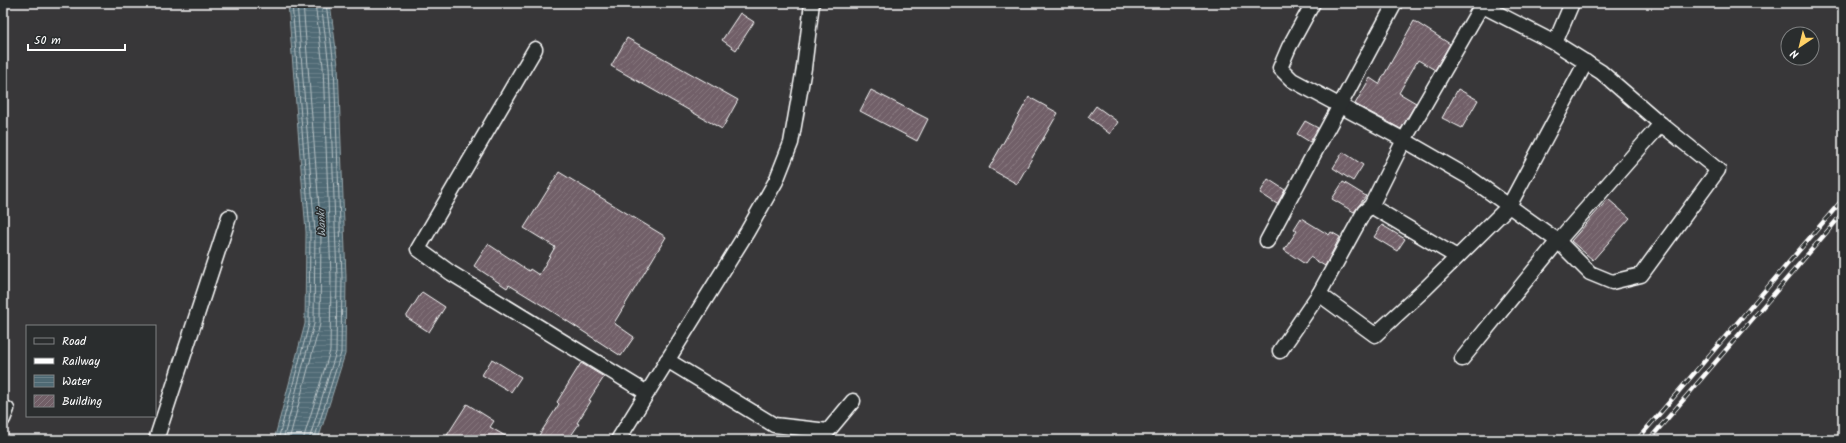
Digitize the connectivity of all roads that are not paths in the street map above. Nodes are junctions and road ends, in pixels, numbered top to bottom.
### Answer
1 (812, 3) edge
2 (1313, 3) edge
3 (1395, 3) edge
4 (1572, 3) edge
5 (1481, 4) edge
6 (1555, 42) junction
7 (535, 49) dead end
8 (1586, 62) junction
9 (1339, 106) junction
10 (1661, 124) junction
11 (1404, 140) junction
12 (1370, 206) junction
13 (1509, 206) junction
14 (229, 217) dead end
15 (1558, 241) junction
16 (1267, 242) dead end
17 (1457, 257) junction
18 (1319, 294) junction
19 (1280, 351) dead end
20 (1462, 359) dead end
21 (667, 360) junction
22 (647, 393) junction
23 (853, 401) dead end
24 (156, 440) edge
25 (618, 440) edge

1 - 21 street
2 - 9 street
3 - 9 street
4 - 6 street
5 - 6 street
5 - 11 street
6 - 8 street
7 - 22 street
8 - 10 street
8 - 13 street
9 - 11 street
9 - 16 street
10 - 15 street
10 - 15 street
11 - 12 street
11 - 13 street
12 - 17 street
12 - 18 street
13 - 15 street
13 - 17 street
14 - 24 street
15 - 20 street
17 - 18 street
18 - 19 street
21 - 22 street
21 - 23 street
22 - 25 street

